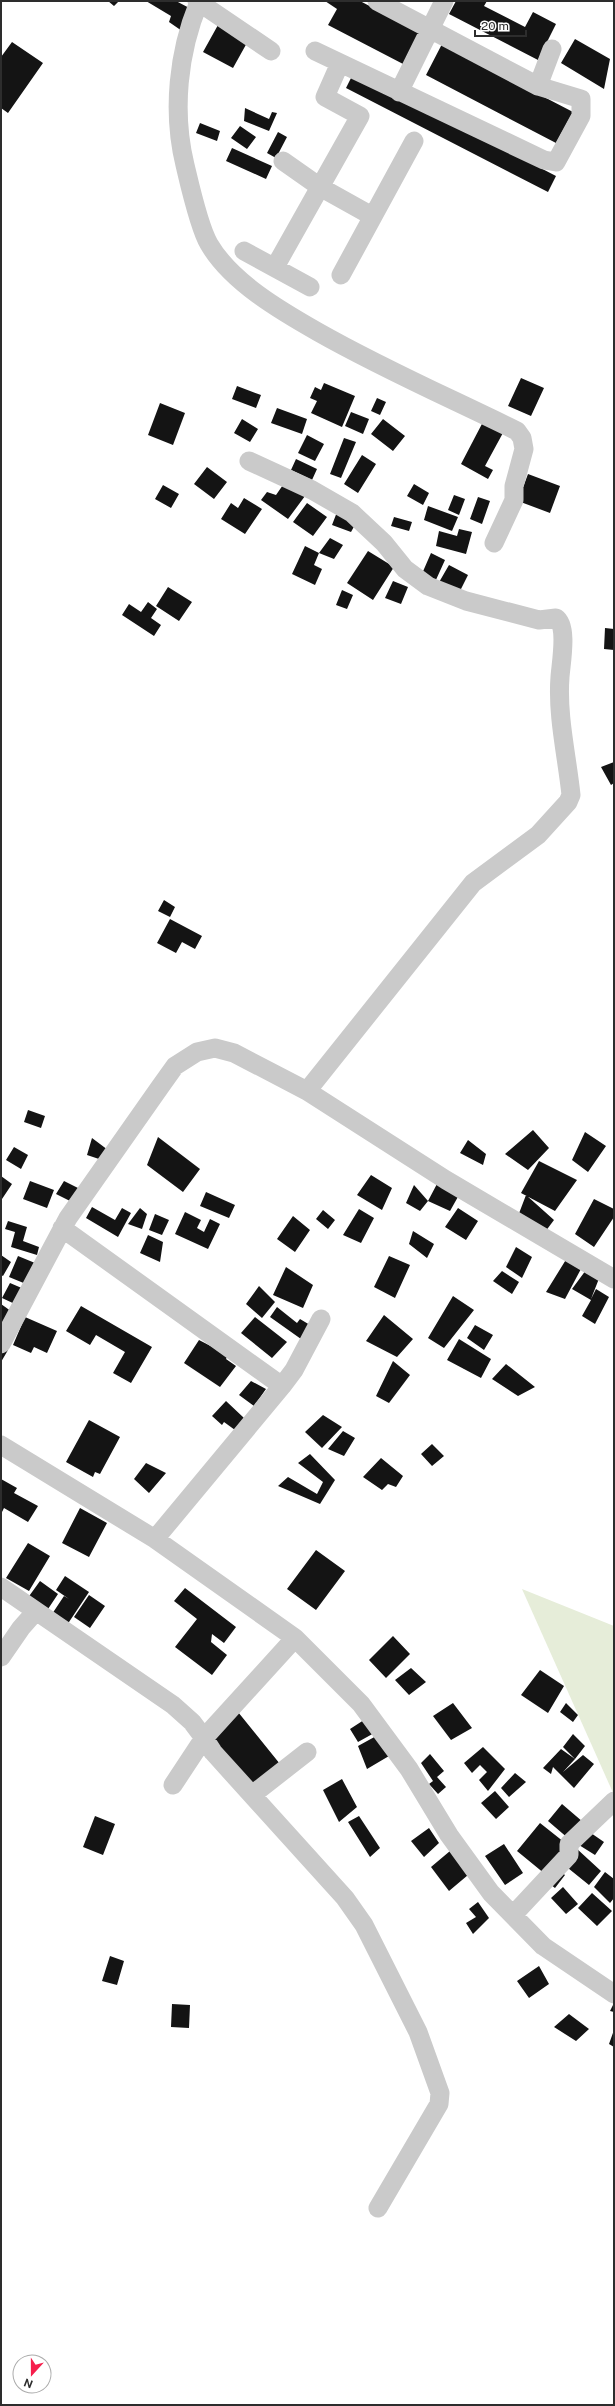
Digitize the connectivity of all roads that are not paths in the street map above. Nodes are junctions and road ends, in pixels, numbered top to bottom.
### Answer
1 (377, 1) edge
2 (444, 1) edge
3 (198, 2) edge
4 (429, 29) junction
5 (552, 49) dead end
6 (271, 51) dead end
7 (315, 51) dead end
8 (340, 63) junction
9 (538, 86) junction
10 (399, 92) junction
11 (414, 141) dead end
12 (282, 162) dead end
13 (320, 187) junction
14 (372, 216) junction
15 (244, 251) dead end
16 (275, 267) junction
17 (341, 275) dead end
18 (310, 286) dead end
19 (249, 461) dead end
20 (494, 543) dead end
21 (307, 1092) junction
22 (62, 1228) junction
23 (614, 1279) edge
24 (321, 1320) dead end
25 (1, 1344) edge
26 (282, 1386) junction
27 (1, 1445) edge
28 (155, 1539) junction
29 (1, 1587) edge
30 (36, 1611) junction
31 (295, 1638) junction
32 (1, 1657) edge
33 (204, 1738) junction
34 (307, 1752) dead end
35 (173, 1785) dead end
36 (252, 1795) junction
37 (614, 1801) edge
38 (513, 1915) junction
39 (614, 1994) edge
40 (378, 2208) dead end

1 - 4 street
2 - 4 street
3 - 6 street
3 - 20 street
4 - 9 street
4 - 10 street
5 - 9 street
7 - 8 street
8 - 10 street
8 - 13 street
9 - 10 street
11 - 14 street
12 - 13 street
13 - 14 street
13 - 16 street
14 - 17 street
15 - 16 street
16 - 18 street
19 - 21 street
21 - 22 street
21 - 23 street
22 - 25 street
22 - 26 street
24 - 26 street
26 - 28 street
27 - 28 street
28 - 31 street
29 - 30 street
30 - 32 street
30 - 33 street
31 - 33 street
31 - 38 street
33 - 35 street
33 - 36 street
34 - 36 street
36 - 40 street
37 - 38 street
38 - 39 street

